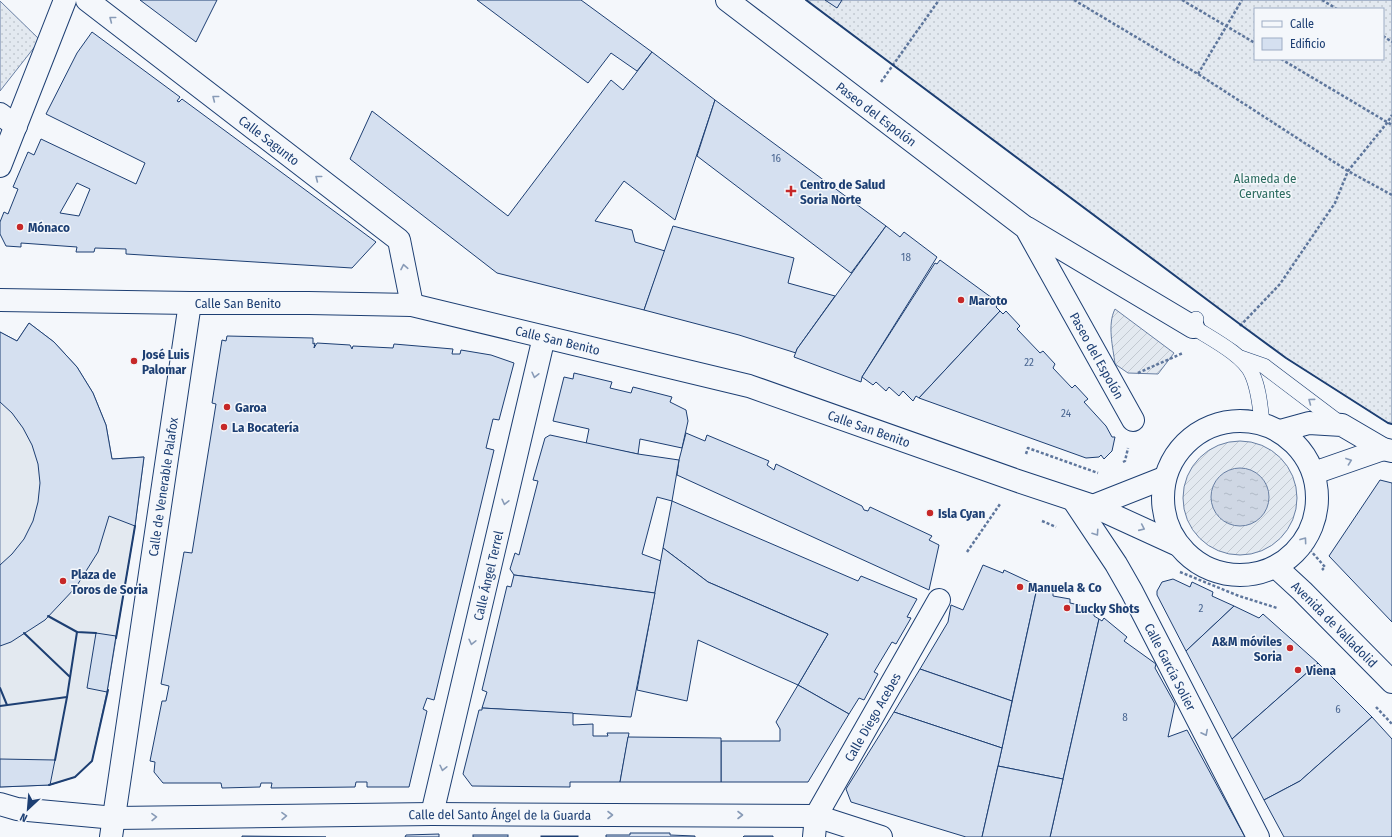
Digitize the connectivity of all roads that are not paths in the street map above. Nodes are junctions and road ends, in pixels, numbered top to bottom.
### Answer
1 (65, 0) edge
2 (87, 0) edge
3 (727, 0) edge
4 (8, 120) edge
5 (0, 166) edge
6 (1026, 228) junction
7 (0, 300) edge
8 (190, 302) junction
9 (412, 306) junction
10 (1195, 322) joint
11 (544, 337) junction
12 (1241, 358) junction
13 (1133, 420) road end
14 (1342, 425) junction
15 (1271, 427) junction
16 (1388, 450) edge
17 (1314, 473) junction
18 (1164, 478) junction
19 (1084, 504) junction
20 (1176, 544) junction
21 (1276, 567) junction
22 (939, 600) dead end
23 (1392, 682) edge
24 (0, 804) edge
25 (432, 814) junction
26 (816, 816) junction
27 (116, 831) edge
28 (814, 837) edge
29 (881, 837) edge
30 (1258, 837) edge

1 - 4 street
9 -> 2 street, Calle Sagunto
3 - 6 street, Paseo del Espolón
4 - 5 street
6 - 10 street, Paseo del Espolón
6 - 13 street, Paseo del Espolón
7 - 8 street, Calle San Benito
8 - 9 street, Calle San Benito
8 - 27 street, Calle de Venerable Palafox
9 - 11 street, Calle San Benito
10 - 12 lane
11 - 19 street, Calle San Benito
11 -> 25 street, Calle Ángel Terrel
14 -> 12 lane
12 - 15 lane
14 - 15 street
14 - 16 street
15 - 17 street
15 - 18 street
17 -> 16 street
21 -> 17 street
18 - 19 street
18 - 20 street
19 -> 20 street, Calle San Benito
19 -> 30 street, Calle García Solier
20 - 21 street
21 - 23 street, Avenida de Valladolid
22 - 26 street, Calle Diego Acebes
24 - 27 street, Calle del Santo Ángel de la Guarda
25 -> 26 street, Calle del Santo Ángel de la Guarda
27 -> 25 street, Calle del Santo Ángel de la Guarda
26 - 28 street, Calle Diego Acebes
26 - 29 street, Calle del Santo Ángel de la Guarda

